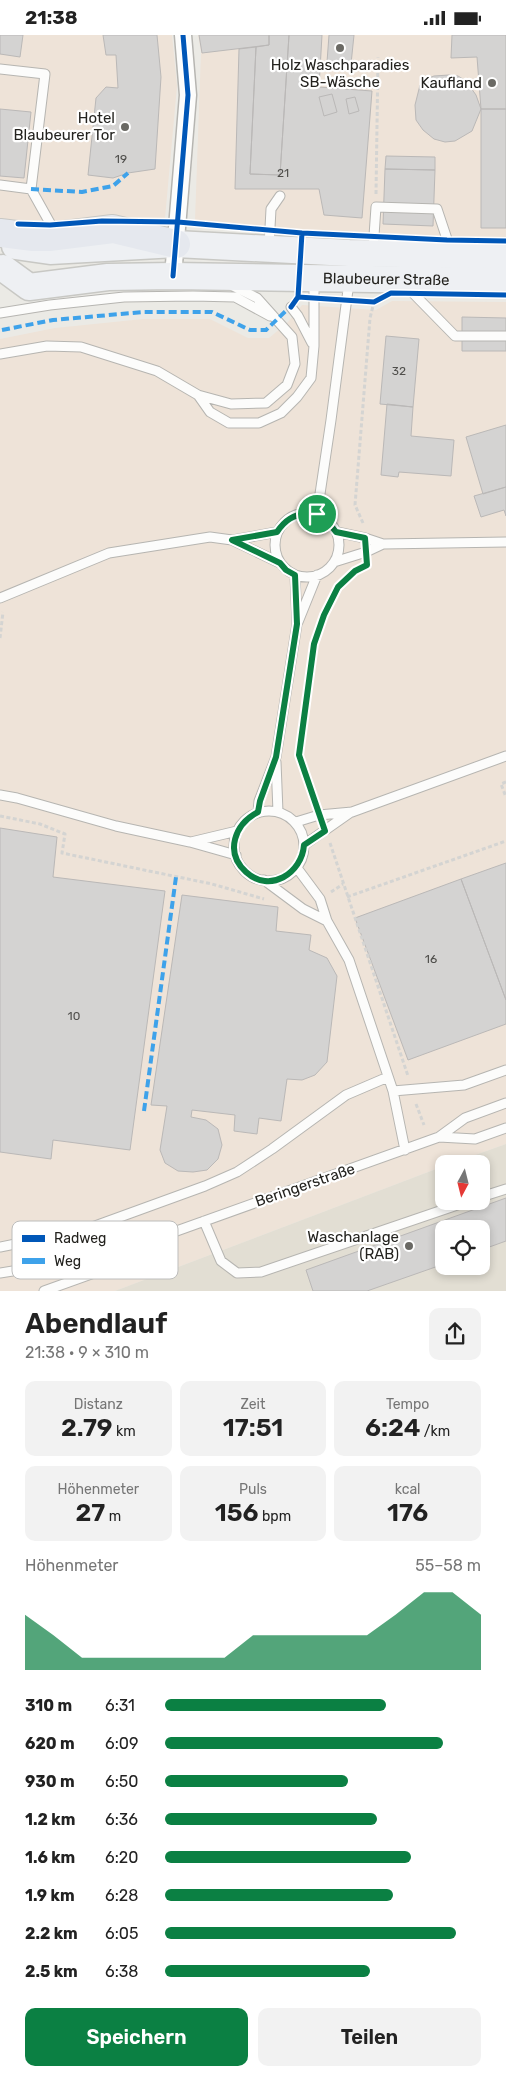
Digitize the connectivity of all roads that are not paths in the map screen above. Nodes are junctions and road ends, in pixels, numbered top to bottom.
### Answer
1 (183, 35) edge
2 (0, 69) edge
3 (0, 185) edge
4 (31, 189) junction
5 (280, 196) dead end
6 (0, 233) edge
7 (54, 243) junction
8 (450, 248) junction
9 (269, 249) junction
10 (506, 256) edge
11 (357, 259) junction
12 (1, 260) edge
13 (174, 262) junction
14 (315, 265) junction
15 (215, 277) junction
16 (506, 281) edge
17 (406, 287) junction
18 (291, 307) dead end
19 (0, 313) edge
20 (277, 320) junction
21 (506, 336) edge
22 (314, 346) junction
23 (0, 354) edge
24 (198, 395) junction
25 (317, 514) junction
26 (277, 532) junction
27 (336, 532) junction
28 (232, 540) junction
29 (506, 543) edge
30 (383, 544) junction
31 (334, 562) junction
32 (280, 563) junction
33 (295, 575) junction
34 (317, 575) junction
35 (3, 597) edge
36 (297, 624) junction
37 (506, 756) edge
38 (276, 757) junction
39 (0, 795) edge
40 (278, 811) junction
41 (352, 811) junction
42 (258, 812) junction
43 (296, 823) junction
44 (237, 831) junction
45 (190, 842) junction
46 (304, 845) junction
47 (236, 855) junction
48 (296, 868) junction
49 (264, 880) junction
50 (327, 921) junction
51 (506, 1070) edge
52 (388, 1077) junction
53 (393, 1091) junction
54 (506, 1103) edge
55 (506, 1128) edge
56 (439, 1137) junction
57 (404, 1150) junction
58 (506, 1189) edge
59 (490, 1194) edge
60 (443, 1210) edge
61 (109, 1221) edge
62 (204, 1221) junction
63 (178, 1230) edge
64 (77, 1279) edge
65 (44, 1291) edge

1 - 13 street
2 - 4 lane
3 - 4 lane
4 - 7 lane
5 - 9 lane
6 - 7 highway
7 - 12 main road
7 - 13 highway
8 - 10 main road, Blaubeurer Straße
8 - 11 main road, Blaubeurer Straße
8 - 11 lane
9 - 13 main road, Blaubeurer Straße
9 - 14 main road, Blaubeurer Straße
11 - 14 main road, Blaubeurer Straße
11 - 17 main road, Blaubeurer Straße
11 - 25 lane
12 - 13 main road, Blaubeurer Straße
13 - 15 main road, Blaubeurer Straße
14 - 15 main road, Blaubeurer Straße
14 - 22 lane
15 - 20 lane
16 - 17 main road, Blaubeurer Straße
17 - 21 lane
18 - 22 lane
19 - 20 lane
20 - 24 lane
22 - 24 lane
23 - 24 lane
25 - 26 lane
25 - 27 lane
26 - 28 lane
26 - 32 lane
27 - 30 lane
27 - 31 lane
28 - 32 lane
28 - 35 lane
29 - 30 lane
30 - 31 lane
31 - 34 lane
32 - 33 lane
33 - 34 lane
33 - 36 lane
34 - 36 lane
36 - 38 lane
37 - 41 lane
38 - 40 lane
38 - 42 lane
39 - 45 lane
40 - 42 lane
40 - 43 lane
41 - 43 lane
41 - 46 lane
42 - 44 lane
43 - 46 lane
44 - 45 lane
44 - 47 lane
45 - 47 lane
46 - 48 lane
47 - 49 lane
48 - 49 lane
48 - 50 lane
49 - 50 lane
50 - 52 lane
51 - 53 lane
52 - 53 lane
52 - 61 lane
53 - 57 lane
54 - 56 lane, Beringerstraße
55 - 56 lane, Beringerstraße
56 - 57 lane, Beringerstraße
57 - 62 lane, Beringerstraße
58 - 59 lane
60 - 62 lane
62 - 63 lane, Beringerstraße
64 - 65 lane, Beringerstraße

